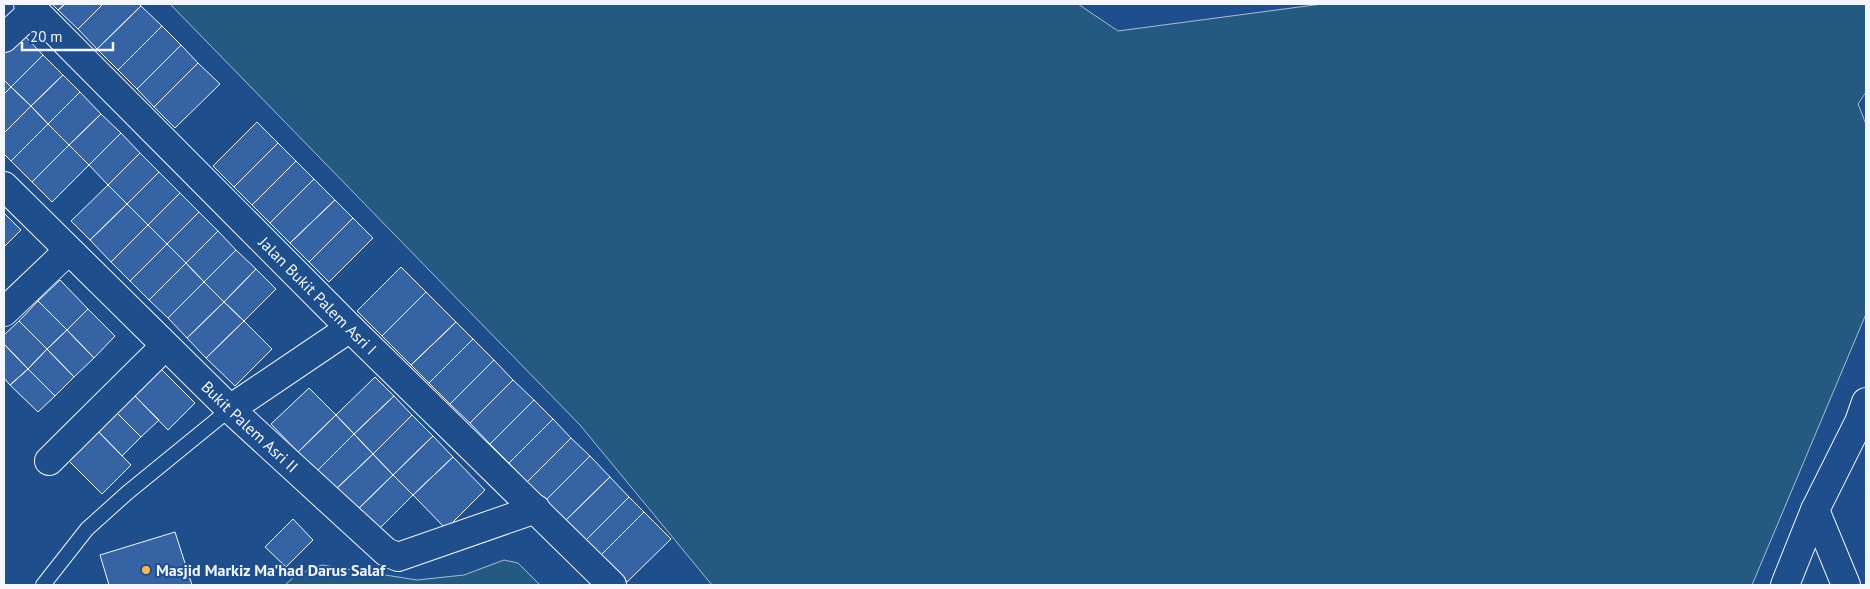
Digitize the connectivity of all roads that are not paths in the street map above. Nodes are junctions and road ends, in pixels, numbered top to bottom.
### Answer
1 (31, 7) edge
2 (4, 38) edge
3 (4, 186) edge
4 (68, 251) junction
5 (4, 312) edge
6 (350, 328) junction
7 (165, 346) junction
8 (230, 409) junction
9 (1864, 414) edge
10 (49, 461) dead end
11 (536, 509) junction
12 (1815, 510) junction
13 (1866, 581) edge
14 (44, 585) edge
15 (612, 585) edge
16 (1785, 585) edge
17 (1846, 585) edge
18 (1856, 585) edge

1 - 2 street
1 - 6 street, Jalan Bukit Palem Asri I
3 - 4 street, Bukit Palem Asri II
4 - 5 street
4 - 7 street, Bukit Palem Asri II
6 - 8 street
6 - 11 street, Jalan Bukit Palem Asri I
7 - 8 street, Bukit Palem Asri II
7 - 10 street
8 - 11 street, Bukit Palem Asri II
8 - 14 lane
9 - 12 street
11 - 15 street, Jalan Bukit Palem Asri I
12 - 16 street
12 - 17 street
13 - 18 street

